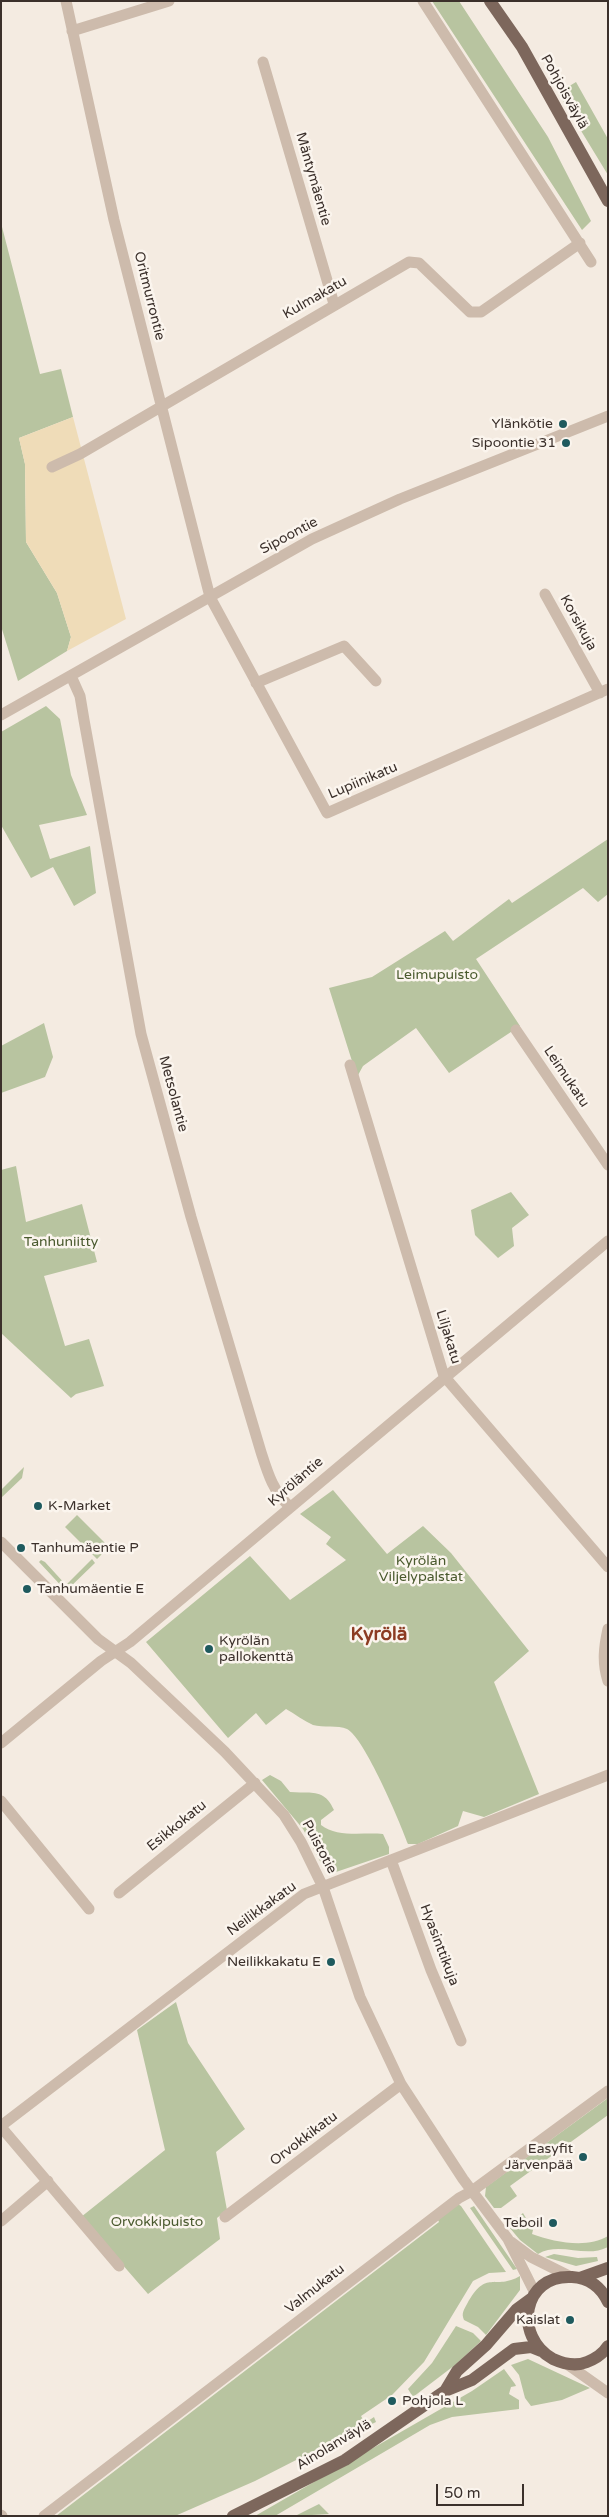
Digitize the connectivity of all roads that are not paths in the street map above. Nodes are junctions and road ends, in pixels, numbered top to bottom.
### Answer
1 (66, 1) edge
2 (169, 1) edge
3 (422, 1) edge
4 (490, 1) edge
5 (72, 31) junction
6 (263, 62) dead end
7 (608, 201) edge
8 (580, 243) junction
9 (591, 262) dead end
10 (334, 304) junction
11 (161, 407) junction
12 (608, 416) edge
13 (52, 467) dead end
14 (545, 594) dead end
15 (210, 597) junction
16 (70, 676) junction
17 (376, 681) dead end
18 (256, 683) junction
19 (604, 691) edge
20 (1, 715) edge
21 (516, 1030) dead end
22 (350, 1066) dead end
23 (608, 1165) edge
24 (608, 1241) edge
25 (444, 1376) junction
26 (290, 1507) junction
27 (1, 1542) edge
28 (608, 1567) edge
29 (608, 1629) edge
30 (115, 1652) junction
31 (608, 1681) edge
32 (1, 1743) edge
33 (608, 1775) edge
34 (255, 1783) junction
35 (1, 1801) edge
36 (391, 1860) junction
37 (323, 1887) junction
38 (119, 1893) dead end
39 (89, 1909) dead end
40 (462, 2041) dead end
41 (401, 2084) junction
42 (608, 2091) edge
43 (1, 2126) edge
44 (48, 2182) junction
45 (472, 2191) junction
46 (225, 2217) dead end
47 (1, 2221) edge
48 (508, 2239) junction
49 (119, 2266) dead end
50 (608, 2268) edge
51 (576, 2277) junction
52 (533, 2295) junction
53 (608, 2302) edge
54 (541, 2350) junction
55 (607, 2350) edge
56 (567, 2364) junction
57 (445, 2390) junction
58 (608, 2393) edge
59 (44, 2516) edge
60 (233, 2516) edge

1 - 5 street, Oritmurrontie
2 - 5 street
3 - 8 street
4 - 7 main road, Pohjoisväylä
5 - 11 street, Oritmurrontie
6 - 10 street, Mäntymäentie
8 - 9 street
8 - 10 street, Kulmakatu
10 - 11 street, Kulmakatu
11 - 13 street, Kulmakatu
11 - 15 street, Oritmurrontie
12 - 15 street, Sipoontie
14 - 19 street, Korsikuja
15 - 16 street, Sipoontie
15 - 18 street, Lupiinikatu
16 - 20 street, Sipoontie
16 - 26 street, Metsolantie
17 - 18 street
18 - 19 street, Lupiinikatu
21 - 23 street, Leimukatu
22 - 25 street, Liljakatu
24 - 25 street, Kyröläntie
25 - 26 street, Kyröläntie
25 - 28 street, Liljakatu
26 - 30 street, Kyröläntie
27 - 30 street, Puistotie
29 - 31 street
30 - 32 street, Kyröläntie
30 - 34 street, Puistotie
33 - 36 street, Neilikkakatu
34 - 37 street, Puistotie
34 - 38 street, Esikkokatu
35 - 39 street
36 - 37 street, Neilikkakatu
36 - 40 street, Hyasinttikuja
37 - 41 street, Puistotie
37 - 43 street, Neilikkakatu
41 - 45 street, Puistotie
41 - 46 street, Orvokkikatu
42 - 45 street, Valmukatu
43 - 44 street
44 - 47 street
44 - 49 street
45 - 48 street, Puistotie
45 - 59 street, Valmukatu
48 - 51 street, Puistotie
48 - 52 street, Puistotie
50 - 51 main road
51 - 52 main road, Ainolanväylä
51 - 53 main road
52 - 54 main road
52 - 57 main road, Ainolanväylä
54 - 56 main road
54 - 57 main road, Ainolanväylä
55 - 56 main road
56 - 58 street
57 - 60 main road, Ainolanväylä

